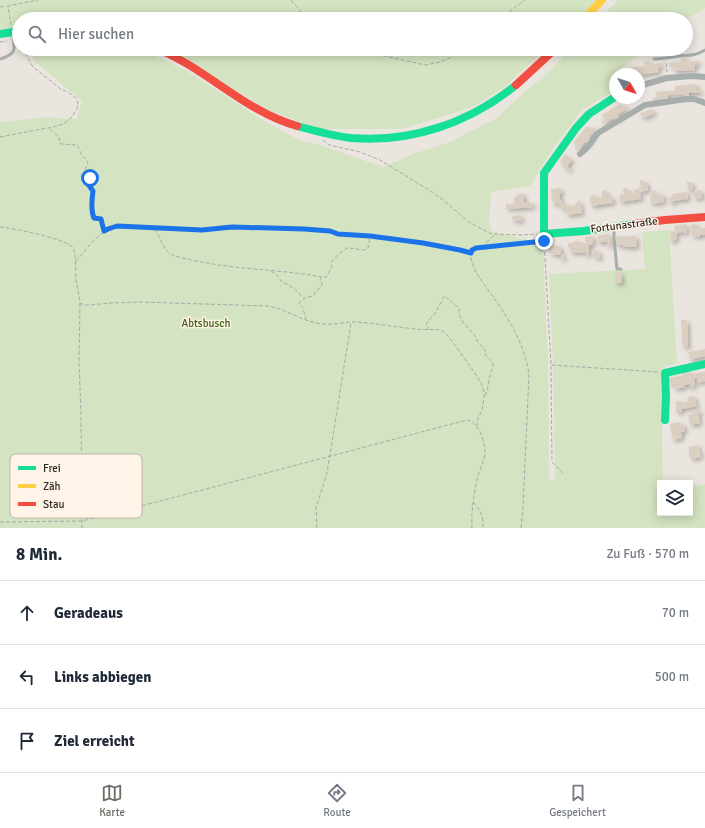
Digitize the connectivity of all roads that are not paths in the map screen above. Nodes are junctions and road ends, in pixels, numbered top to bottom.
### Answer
1 (602, 0) edge
2 (591, 12) edge
3 (12, 32) edge
4 (0, 34) edge
5 (705, 50) edge
6 (12, 55) edge
7 (693, 55) edge
8 (168, 56) edge
9 (548, 56) edge
10 (682, 56) edge
11 (0, 59) edge
12 (654, 59) dead end
13 (705, 77) edge
14 (645, 84) edge
15 (609, 101) edge
16 (705, 103) edge
17 (580, 154) dead end
18 (705, 217) edge
19 (614, 227) junction
20 (621, 269) dead end
21 (705, 364) edge
22 (665, 420) dead end

1 - 2 main road
3 - 4 main road
5 - 7 lane
6 - 11 lane
8 - 9 main road
10 - 12 lane
13 - 14 street
15 - 19 main road, Fortunastraße
16 - 17 street
18 - 19 main road, Fortunastraße
19 - 20 lane
21 - 22 main road

